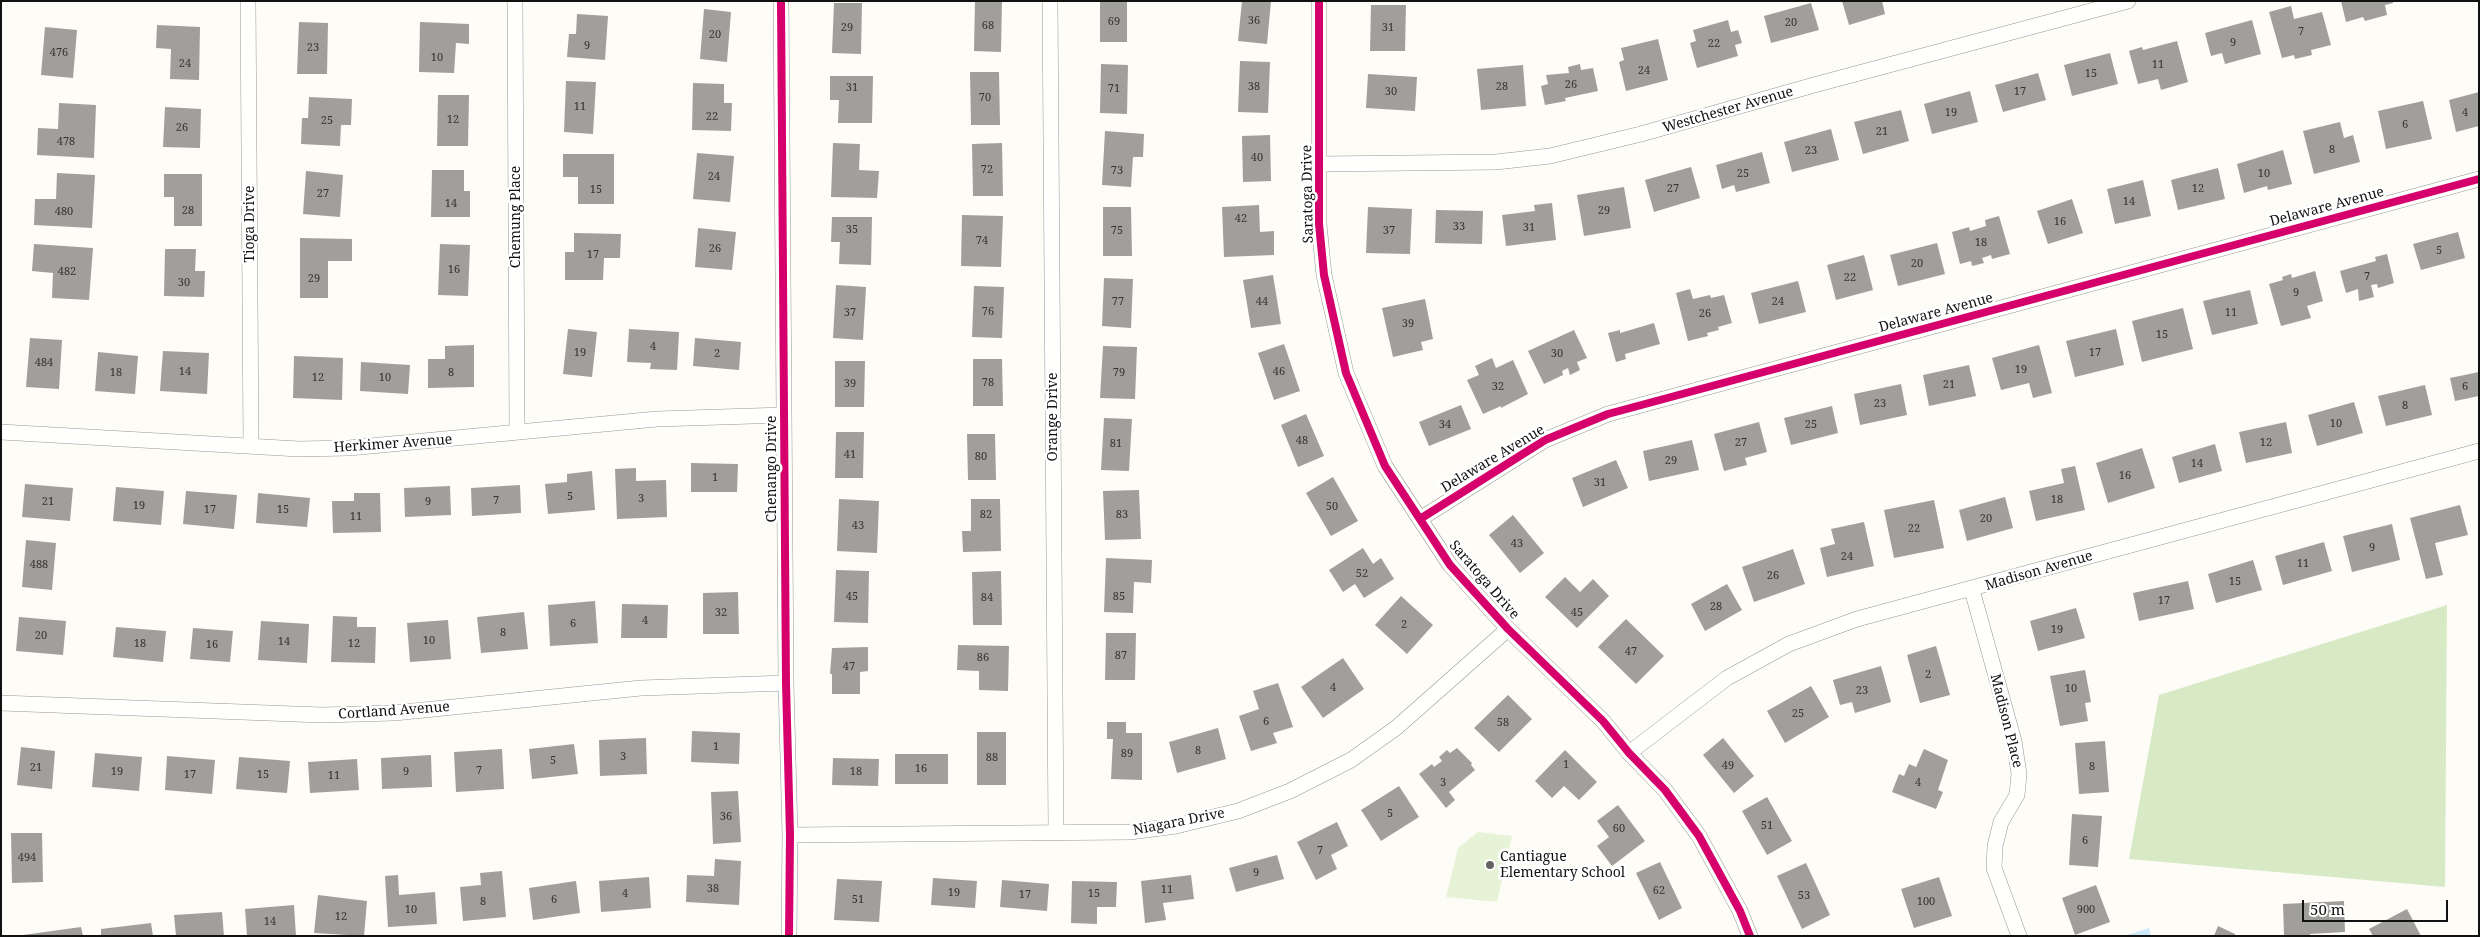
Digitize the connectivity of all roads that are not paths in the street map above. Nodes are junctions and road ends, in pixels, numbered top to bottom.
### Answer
1 (248, 1) edge
2 (515, 1) edge
3 (781, 1) edge
4 (1050, 1) edge
5 (1319, 1) edge
6 (2128, 1) edge
7 (1320, 164) junction
8 (2479, 179) edge
9 (784, 415) junction
10 (1, 432) edge
11 (517, 432) junction
12 (252, 446) junction
13 (2479, 451) edge
14 (1420, 519) junction
15 (1972, 590) junction
16 (1508, 628) junction
17 (786, 683) junction
18 (1, 703) edge
19 (1629, 753) junction
20 (1056, 832) junction
21 (790, 835) junction
22 (788, 936) edge
23 (1750, 936) edge
24 (2019, 936) edge

1 - 12 street, Tioga Drive
2 - 11 street, Chemung Place
3 - 9 street, Chenango Drive
4 - 20 street, Orange Drive
5 - 7 street, Saratoga Drive
6 - 7 street, Westchester Avenue
7 - 14 street, Saratoga Drive
8 - 14 street, Delaware Avenue
9 - 11 street, Herkimer Avenue
9 - 17 street, Chenango Drive
10 - 12 street, Herkimer Avenue
11 - 12 street, Herkimer Avenue
13 - 15 street, Madison Avenue
14 - 16 street, Saratoga Drive
15 - 19 street, Madison Avenue
15 - 24 street, Madison Place
16 - 19 street, Saratoga Drive
16 - 20 street, Niagara Drive
17 - 18 street, Cortland Avenue
17 - 21 street, Chenango Drive
19 - 23 street, Saratoga Drive
20 - 21 street, Niagara Drive
21 - 22 street, Chenango Drive

